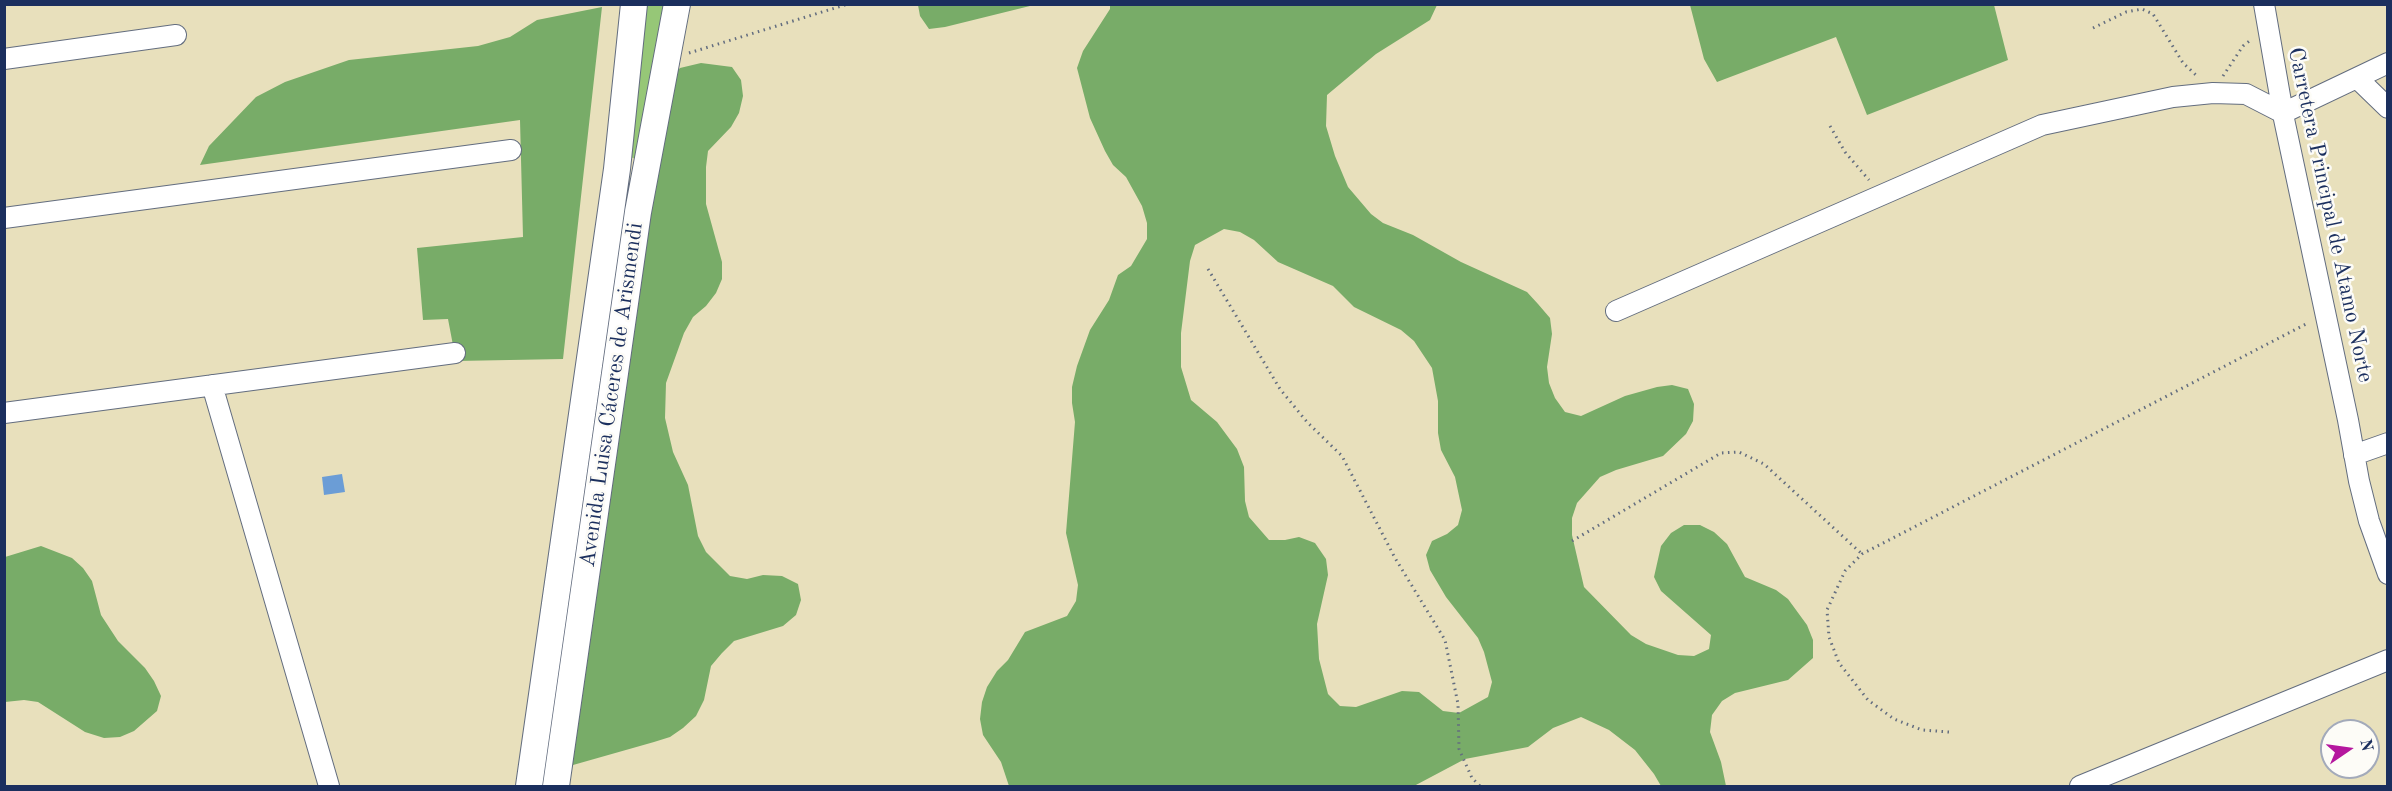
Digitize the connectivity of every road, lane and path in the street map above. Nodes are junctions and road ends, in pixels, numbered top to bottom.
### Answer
1 (633, 4) edge
2 (677, 4) edge
3 (848, 4) edge
4 (2264, 4) edge
5 (2268, 27) junction
6 (2093, 28) dead end
7 (176, 35) dead end
8 (4, 59) edge
9 (666, 60) junction
10 (2388, 63) edge
11 (2357, 78) junction
12 (2213, 93) junction
13 (2388, 108) edge
14 (2283, 113) junction
15 (1830, 126) dead end
16 (511, 150) dead end
17 (1882, 195) junction
18 (4, 218) edge
19 (1208, 269) dead end
20 (1616, 311) dead end
21 (2326, 314) junction
22 (455, 353) dead end
23 (212, 385) junction
24 (4, 413) edge
25 (2388, 443) edge
26 (2354, 455) junction
27 (1572, 541) dead end
28 (1862, 554) junction
29 (2388, 574) edge
30 (2388, 660) edge
31 (1949, 732) dead end
32 (329, 786) edge
33 (530, 786) edge
34 (556, 786) edge
35 (1480, 786) edge
36 (2080, 786) edge

1 - 33 main road, Avenida Luisa Cáceres de Arismendi
2 - 9 main road, Avenida Luisa Cáceres de Arismendi
3 - 9 path
4 - 5 street, Carretera Principal de Atamo Norte
5 - 12 path
5 - 14 street, Carretera Principal de Atamo Norte
6 - 12 path
7 - 8 street
9 - 34 main road, Avenida Luisa Cáceres de Arismendi
10 - 11 street
11 - 13 street
11 - 14 street
12 - 14 street
12 - 17 street
14 - 21 street, Carretera Principal de Atamo Norte
15 - 17 path
16 - 18 street
17 - 20 street
19 - 35 path
21 - 26 street, Carretera Principal de Atamo Norte
21 - 28 path
22 - 23 street
23 - 24 street
23 - 32 street
25 - 26 street
26 - 29 street, Carretera Principal de Atamo Norte
27 - 28 path
28 - 31 path
30 - 36 street

